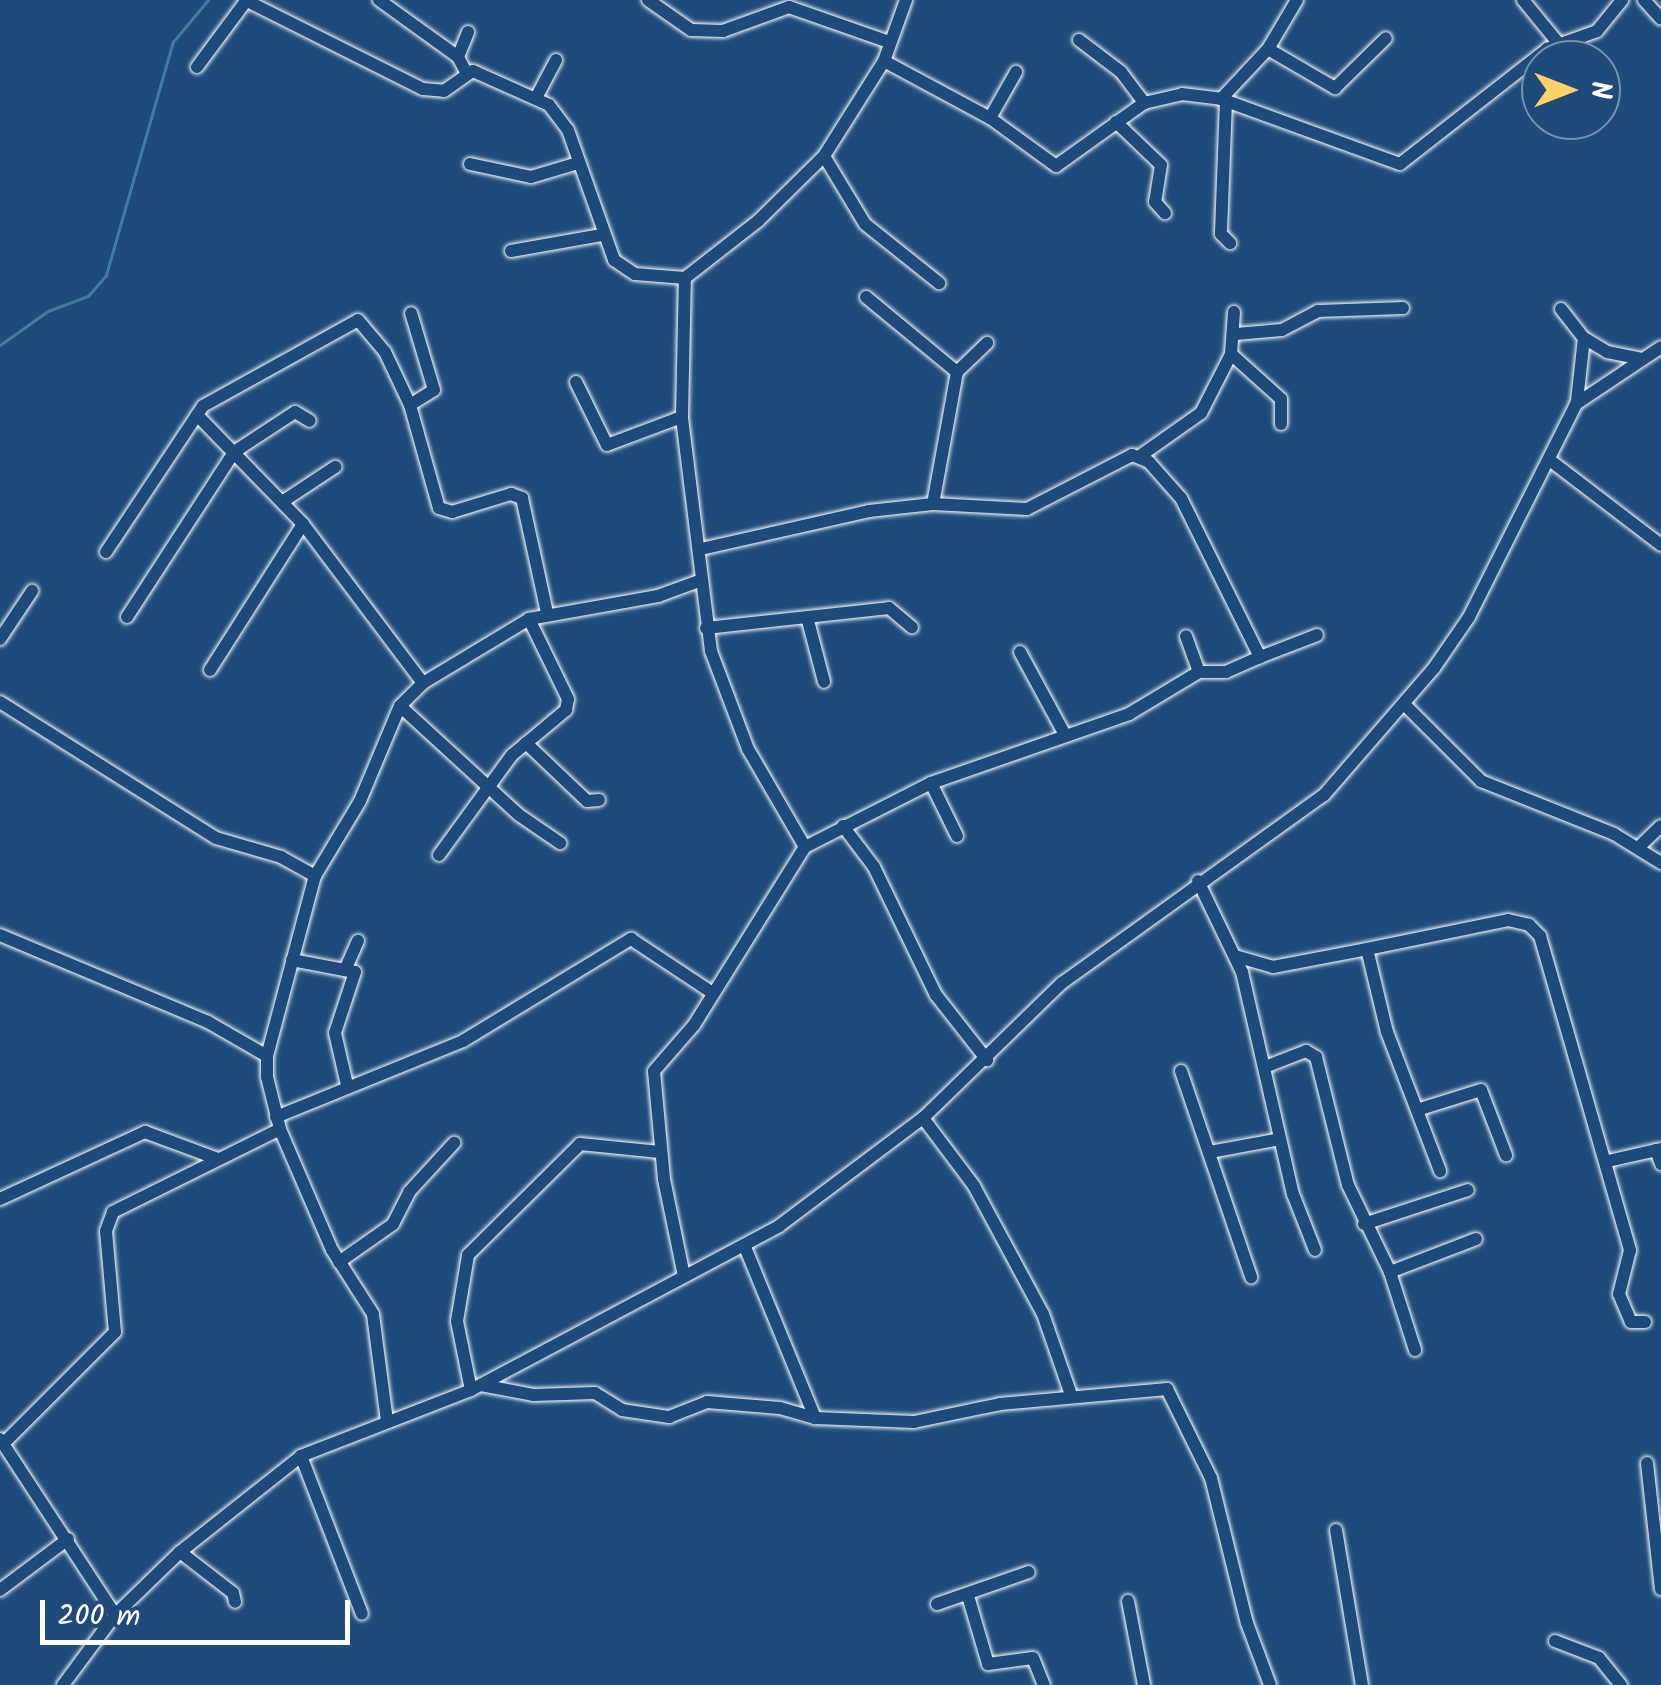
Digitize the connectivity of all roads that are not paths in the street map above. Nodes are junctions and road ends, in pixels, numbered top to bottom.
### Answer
1 (245, 0) edge
2 (379, 0) edge
3 (648, 0) edge
4 (906, 0) edge
5 (1298, 0) edge
6 (1523, 0) edge
7 (1622, 0) edge
8 (1644, 0) edge
9 (1661, 19) edge
10 (468, 32) dead end
11 (1386, 38) dead end
12 (1079, 40) dead end
13 (1556, 40) edge
14 (1571, 40) edge
15 (889, 42) junction
16 (1268, 48) junction
17 (458, 57) junction
18 (556, 60) dead end
19 (884, 61) junction
20 (197, 67) dead end
21 (466, 72) junction
22 (1016, 72) dead end
23 (1521, 73) edge
24 (536, 98) junction
25 (1223, 100) junction
26 (1144, 103) junction
27 (990, 118) junction
28 (1116, 122) junction
29 (824, 156) junction
30 (578, 162) junction
31 (470, 164) dead end
32 (1165, 213) dead end
33 (602, 235) junction
34 (1230, 243) dead end
35 (511, 251) dead end
36 (685, 278) junction
37 (938, 284) dead end
38 (866, 297) dead end
39 (1402, 308) dead end
40 (1561, 309) dead end
41 (1234, 312) dead end
42 (412, 313) dead end
43 (1236, 334) junction
44 (1584, 338) junction
45 (987, 344) dead end
46 (1661, 347) edge
47 (1231, 354) junction
48 (1641, 358) junction
49 (957, 372) junction
50 (576, 382) dead end
51 (1576, 404) junction
52 (410, 405) junction
53 (197, 415) junction
54 (682, 417) junction
55 (310, 421) dead end
56 (1281, 424) dead end
57 (234, 452) junction
58 (1140, 456) junction
59 (1551, 461) junction
60 (335, 466) dead end
61 (282, 502) junction
62 (932, 504) junction
63 (303, 524) junction
64 (1661, 544) edge
65 (701, 549) junction
66 (106, 552) dead end
67 (699, 581) junction
68 (32, 590) dead end
69 (546, 613) junction
70 (127, 618) dead end
71 (807, 618) junction
72 (529, 619) junction
73 (912, 626) dead end
74 (706, 628) junction
75 (1317, 635) dead end
76 (1186, 636) dead end
77 (0, 639) edge
78 (1020, 652) dead end
79 (1260, 657) junction
80 (210, 670) dead end
81 (1199, 672) junction
82 (824, 682) dead end
83 (423, 683) junction
84 (0, 702) edge
85 (1404, 704) junction
86 (400, 706) junction
87 (1064, 733) junction
88 (526, 743) junction
89 (931, 783) junction
90 (486, 786) junction
91 (599, 800) dead end
92 (843, 826) junction
93 (1661, 826) edge
94 (957, 836) dead end
95 (560, 843) dead end
96 (805, 847) junction
97 (1638, 848) junction
98 (439, 855) dead end
99 (1661, 863) edge
100 (315, 876) junction
101 (1198, 881) junction
102 (0, 935) edge
103 (358, 942) dead end
104 (1367, 949) junction
105 (1234, 956) junction
106 (292, 960) junction
107 (345, 970) junction
108 (710, 992) junction
109 (267, 1056) junction
110 (987, 1060) junction
111 (1265, 1067) junction
112 (1181, 1070) dead end
113 (347, 1085) junction
114 (1417, 1110) junction
115 (922, 1118) junction
116 (278, 1123) junction
117 (1280, 1138) junction
118 (454, 1144) dead end
119 (1659, 1149) edge
120 (660, 1152) junction
121 (1210, 1152) junction
122 (1506, 1155) dead end
123 (218, 1159) junction
124 (1608, 1161) junction
125 (1661, 1164) edge
126 (1440, 1171) dead end
127 (1468, 1190) dead end
128 (0, 1200) edge
129 (1364, 1224) junction
130 (1476, 1239) dead end
131 (745, 1247) junction
132 (1314, 1250) dead end
133 (340, 1262) junction
134 (1390, 1272) junction
135 (684, 1276) junction
136 (1251, 1277) dead end
137 (1645, 1322) dead end
138 (1415, 1350) dead end
139 (476, 1388) junction
140 (1070, 1395) junction
141 (815, 1418) junction
142 (387, 1421) junction
143 (2, 1441) edge
144 (300, 1456) junction
145 (1647, 1463) dead end
146 (1656, 1503) edge
147 (1336, 1530) dead end
148 (68, 1540) junction
149 (180, 1552) junction
150 (1029, 1572) dead end
151 (1660, 1580) edge
152 (0, 1590) edge
153 (968, 1596) junction
154 (1128, 1601) dead end
155 (235, 1602) dead end
156 (937, 1604) dead end
157 (362, 1614) dead end
158 (115, 1615) junction
159 (1555, 1641) dead end
160 (63, 1685) edge
161 (1044, 1685) edge
162 (1144, 1685) edge
163 (1270, 1685) edge
164 (1362, 1685) edge
165 (1622, 1685) edge

1 - 20 street
1 - 21 street
2 - 17 street
3 - 15 street
4 - 15 street
5 - 16 street
6 - 13 street
7 - 14 street
8 - 9 street
10 - 17 street
11 - 16 street
12 - 26 street
15 - 19 street
16 - 25 street
17 - 21 street
18 - 24 street
19 - 27 street
19 - 29 street
21 - 24 street
22 - 27 street
23 - 25 street
24 - 30 street
25 - 26 street
25 - 34 street
26 - 28 street
27 - 28 street
28 - 32 street
29 - 36 street
29 - 37 street
30 - 31 street
30 - 33 street
33 - 35 street
33 - 36 street
36 - 54 street
38 - 49 street
39 - 43 street
40 - 44 street
41 - 43 street
42 - 52 street
43 - 47 street
44 - 48 street
44 - 51 street
45 - 49 street
46 - 48 street
47 - 56 street
47 - 58 street
48 - 51 street
49 - 62 street
50 - 54 street
51 - 59 street
52 - 53 street
52 - 69 street
53 - 57 street
53 - 66 street
54 - 65 street
55 - 57 street
57 - 61 street
57 - 70 street
58 - 62 street
58 - 79 street
59 - 64 street
59 - 85 street
60 - 61 street
61 - 63 street
62 - 65 street
63 - 80 street
63 - 83 street
65 - 67 street
67 - 69 street
67 - 74 street
68 - 77 street
69 - 72 street
71 - 73 street
71 - 74 street
71 - 82 street
72 - 83 street
72 - 88 street
74 - 96 street
75 - 79 street
76 - 81 street
78 - 87 street
79 - 81 street
81 - 87 street
83 - 86 street
84 - 100 street
85 - 97 street
85 - 101 street
86 - 90 street
86 - 100 street
87 - 89 street
88 - 90 street
88 - 91 street
89 - 92 street
89 - 94 street
90 - 95 street
90 - 98 street
92 - 96 street
92 - 110 street
93 - 97 street
96 - 108 street
97 - 99 street
100 - 106 street
101 - 105 street
101 - 110 street
102 - 109 street
103 - 107 street
104 - 105 street
104 - 114 street
104 - 124 street
105 - 111 street
106 - 107 street
106 - 109 street
107 - 113 street
108 - 113 street
108 - 120 street
109 - 116 street
110 - 115 street
111 - 117 street
111 - 129 street
112 - 121 street
113 - 116 street
114 - 122 street
114 - 126 street
115 - 131 street
115 - 140 street
116 - 123 street
116 - 133 street
117 - 121 street
117 - 132 street
118 - 133 street
119 - 124 street
119 - 125 street
120 - 135 street
120 - 139 street
121 - 136 street
123 - 128 street
123 - 143 street
124 - 137 street
127 - 129 street
129 - 134 street
130 - 134 street
131 - 135 street
131 - 141 street
133 - 142 street
134 - 138 street
135 - 139 street
139 - 141 street
139 - 142 street
140 - 141 street
140 - 163 street
142 - 144 street
143 - 148 street
144 - 149 street
144 - 157 street
145 - 146 street
146 - 151 street
147 - 164 street
148 - 152 street
148 - 158 street
149 - 155 street
149 - 158 street
150 - 153 street
153 - 156 street
153 - 161 street
154 - 162 street
158 - 160 street
159 - 165 street

